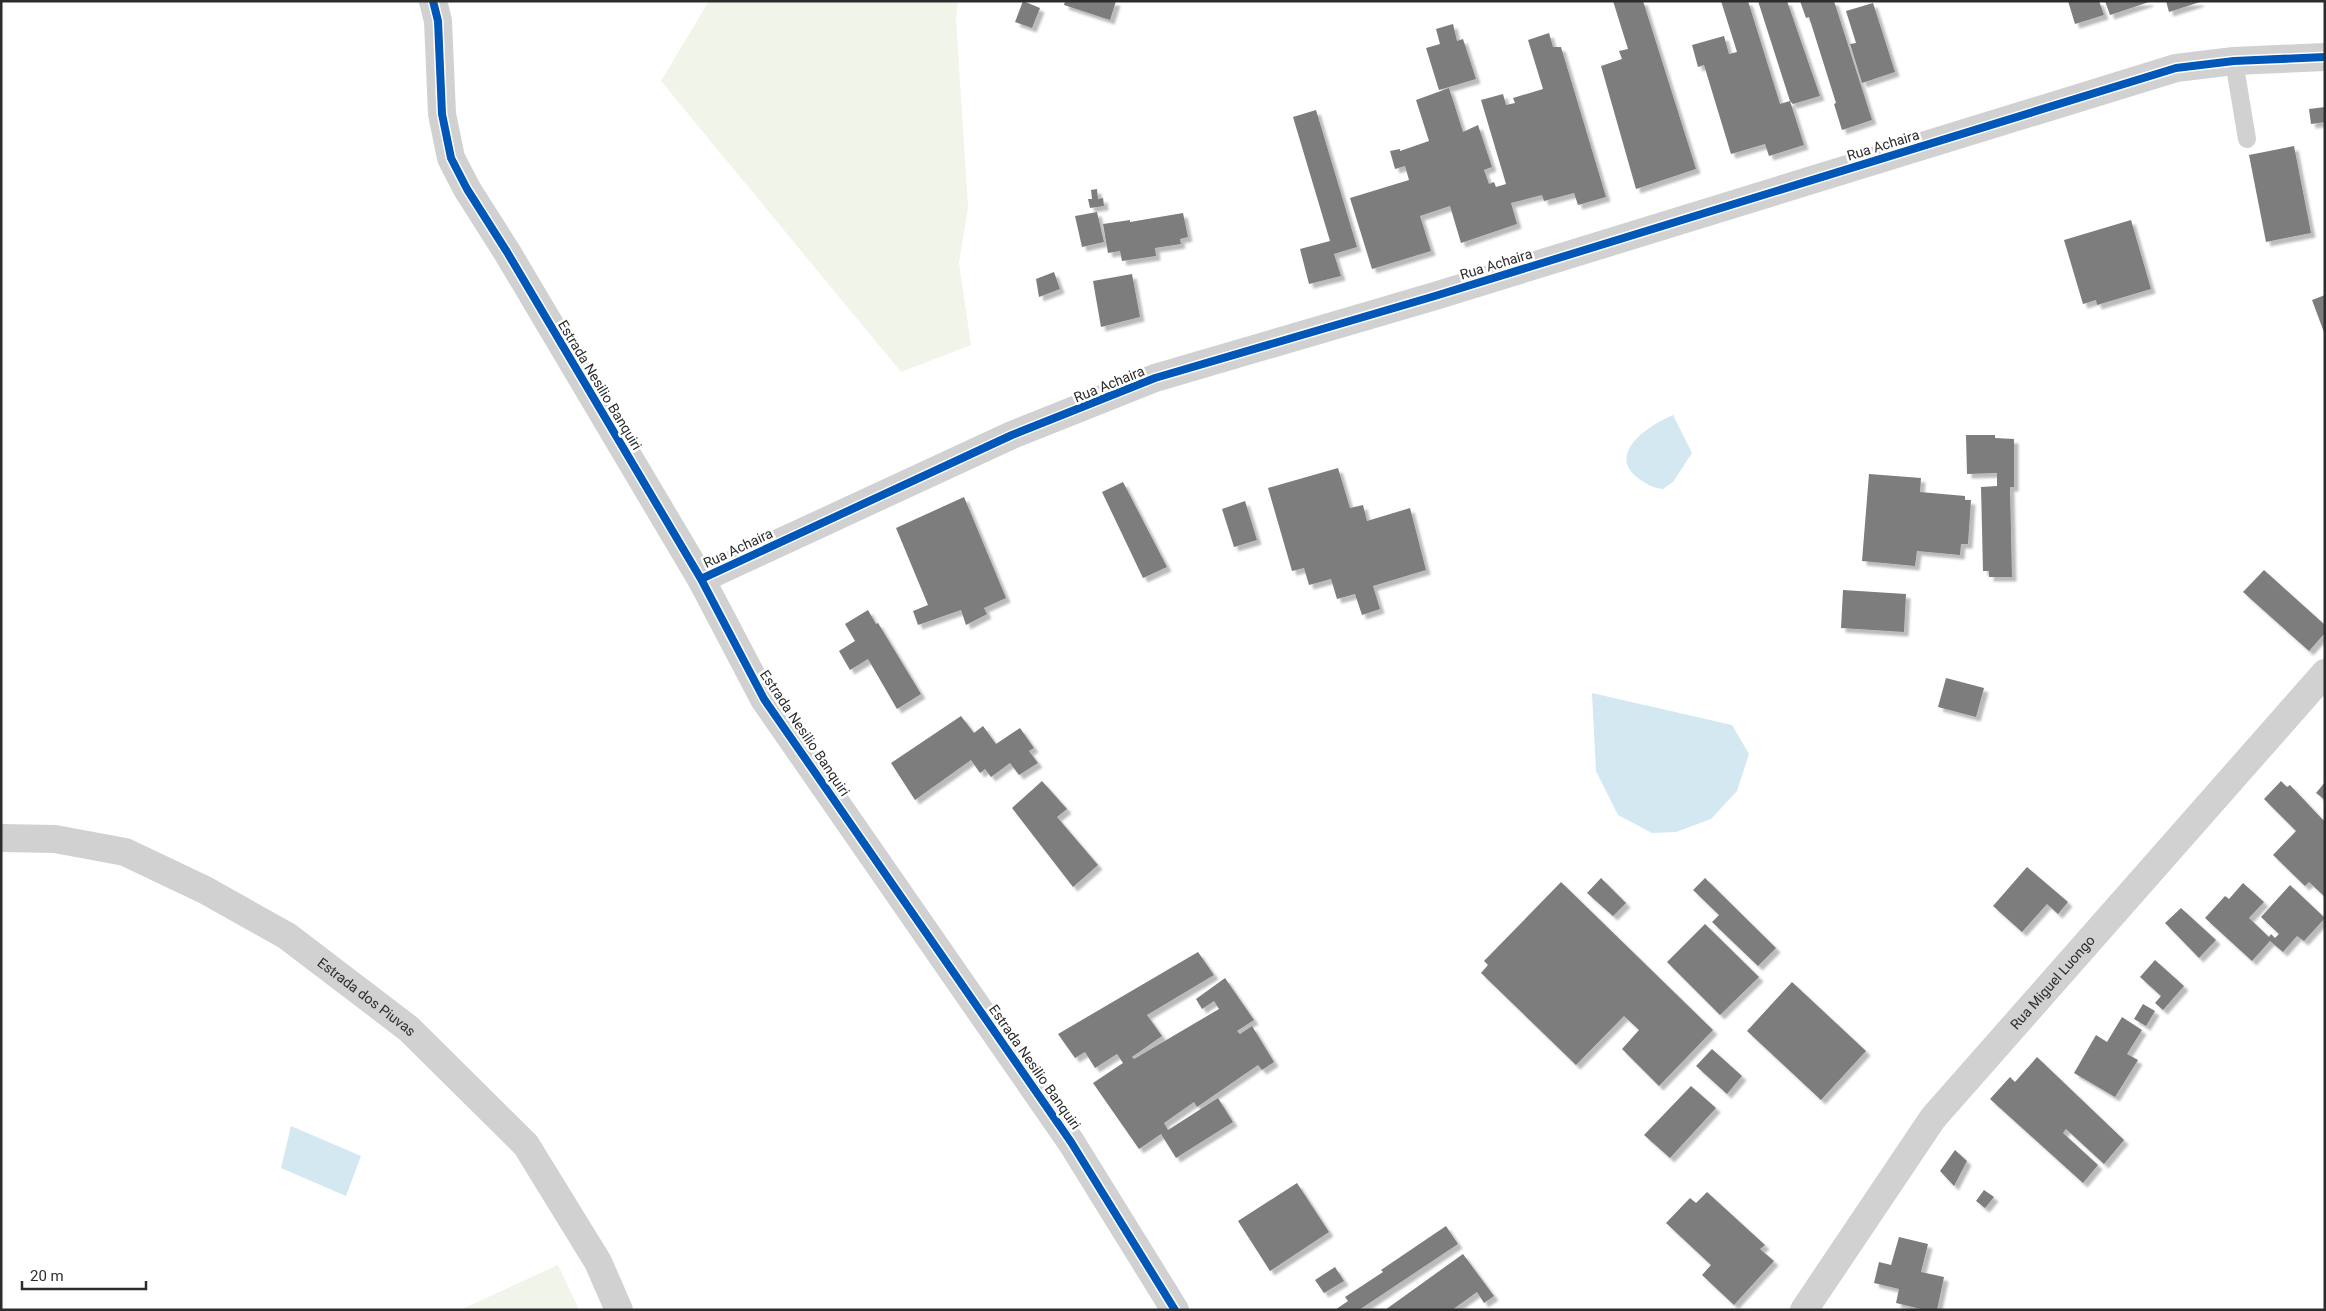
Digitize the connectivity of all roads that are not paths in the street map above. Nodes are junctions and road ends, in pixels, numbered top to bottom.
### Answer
1 (433, 1) edge
2 (2325, 57) edge
3 (2234, 61) junction
4 (2247, 139) dead end
5 (701, 579) junction
6 (2325, 673) edge
7 (1, 838) edge
8 (619, 1310) edge
9 (1175, 1310) edge
10 (1804, 1310) edge

1 - 5 street, Estrada Nesilio Banquiri
2 - 3 street, Rua Achaira
3 - 4 lane
3 - 5 street, Rua Achaira
5 - 9 street, Estrada Nesilio Banquiri
6 - 10 street, Rua Miguel Luongo
7 - 8 street, Estrada dos Piuvas

